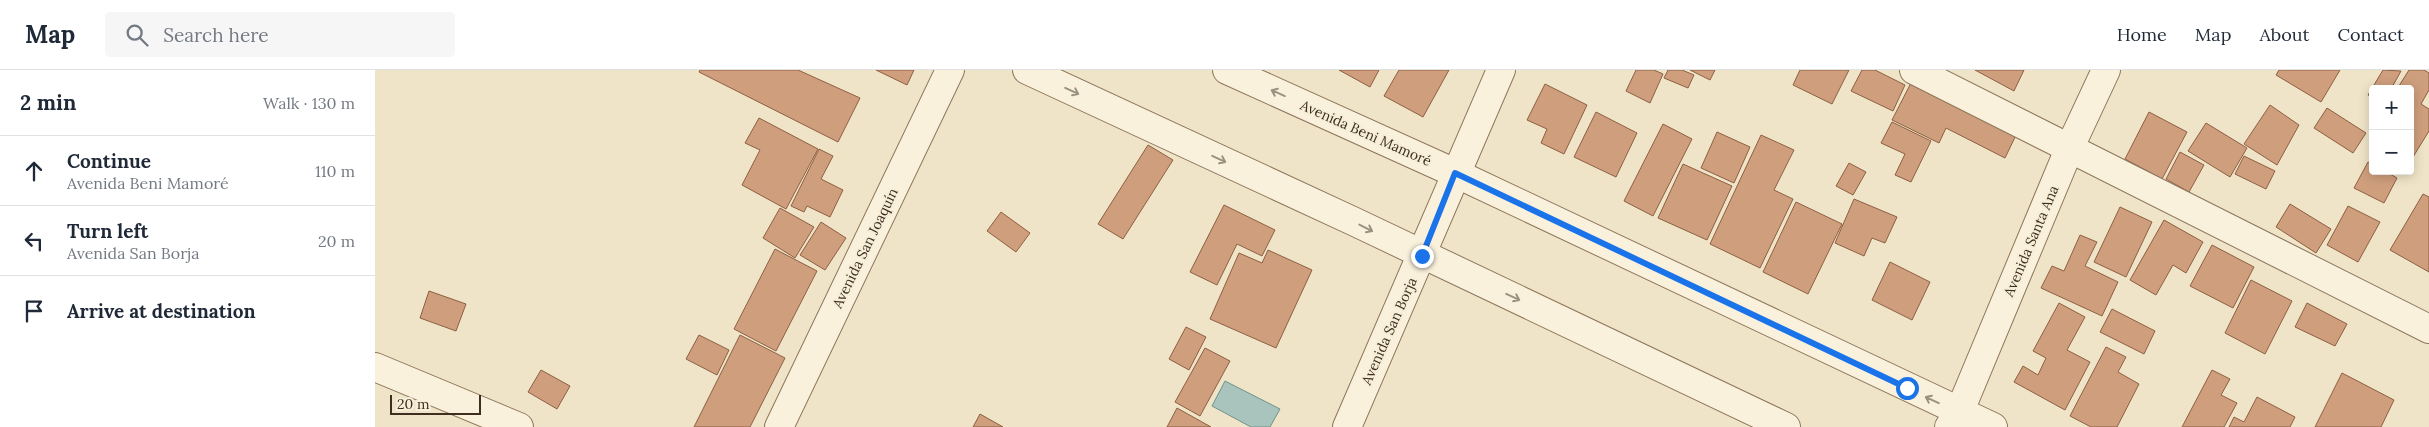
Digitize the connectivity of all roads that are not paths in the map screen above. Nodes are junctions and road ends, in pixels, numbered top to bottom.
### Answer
1 (950, 70) edge
2 (1027, 70) edge
3 (1227, 70) edge
4 (1501, 70) edge
5 (1914, 70) edge
6 (2106, 70) edge
7 (2070, 147) junction
8 (1455, 173) junction
9 (1422, 256) junction
10 (2429, 328) edge
11 (375, 368) edge
12 (375, 385) edge
13 (1955, 422) edge
14 (481, 427) edge
15 (519, 427) edge
16 (779, 427) edge
17 (1347, 427) edge
18 (1786, 427) edge
19 (1993, 427) edge

1 - 16 street, Avenida San Joaquín
2 -> 9 street
8 -> 3 street, Avenida Beni Mamoré
4 - 8 street, Avenida San Borja
5 - 7 street
6 - 7 street, Avenida Santa Ana
7 - 10 street
7 - 13 street, Avenida Santa Ana
8 - 9 street, Avenida San Borja
13 -> 8 street, Avenida Beni Mamoré
9 - 17 street, Avenida San Borja
9 -> 18 street
11 - 15 street
12 - 14 street
13 - 19 street, Avenida Beni Mamoré

